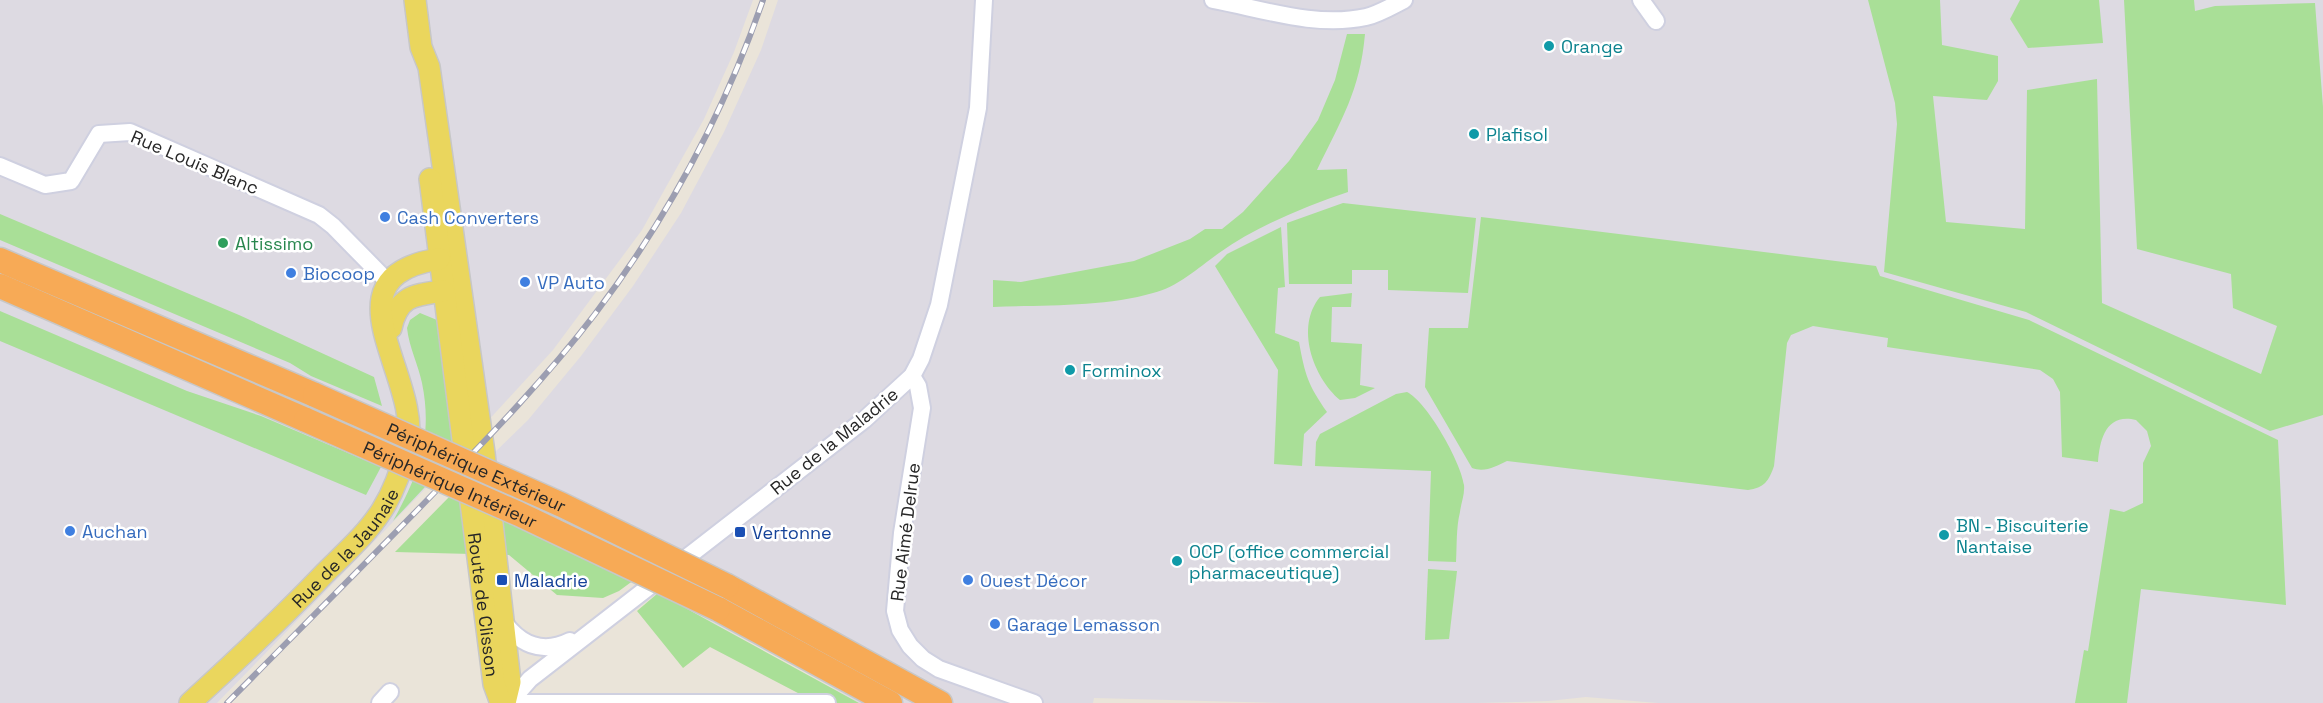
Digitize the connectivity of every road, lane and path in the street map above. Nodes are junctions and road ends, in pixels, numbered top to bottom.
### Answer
1 (415, 0) edge
2 (984, 0) edge
3 (1213, 0) edge
4 (1404, 0) edge
5 (1641, 0) edge
6 (1656, 21) dead end
7 (0, 166) edge
8 (0, 260) edge
9 (446, 269) junction
10 (388, 282) junction
11 (0, 286) edge
12 (391, 328) junction
13 (390, 350) junction
14 (912, 376) junction
15 (501, 618) junction
16 (592, 630) junction
17 (1009, 700) edge
18 (737, 702) edge
19 (190, 703) edge
20 (505, 703) edge
21 (519, 703) edge
22 (827, 703) edge
23 (890, 703) edge
24 (940, 703) edge
25 (1034, 703) edge

1 - 9 main road, Route de Clisson
2 - 14 street, Rue de la Maladrie
3 - 4 street
5 - 6 street
7 - 10 street, Rue Louis Blanc
8 - 24 highway, Périphérique Extérieur, bridge
9 - 10 main road
9 - 12 main road, Rue de la Jaunaie
9 - 15 main road, Route de Clisson
9 - 20 main road, Route de Clisson
10 - 12 main road, Rue de la Jaunaie
10 - 13 main road, Rue de la Jaunaie
11 - 23 highway, Périphérique Intérieur, bridge
12 - 13 main road, Rue de la Jaunaie
13 - 19 main road, Rue de la Jaunaie
14 - 16 street, Rue de la Maladrie
14 - 17 street, Rue Aimé Delrue
15 - 16 street, Rue de la Maladrie
15 - 20 main road, Route de Clisson
16 - 20 street, Rue de la Maladrie
17 - 25 street, Rue Aimé Delrue
18 - 21 street
18 - 22 street

